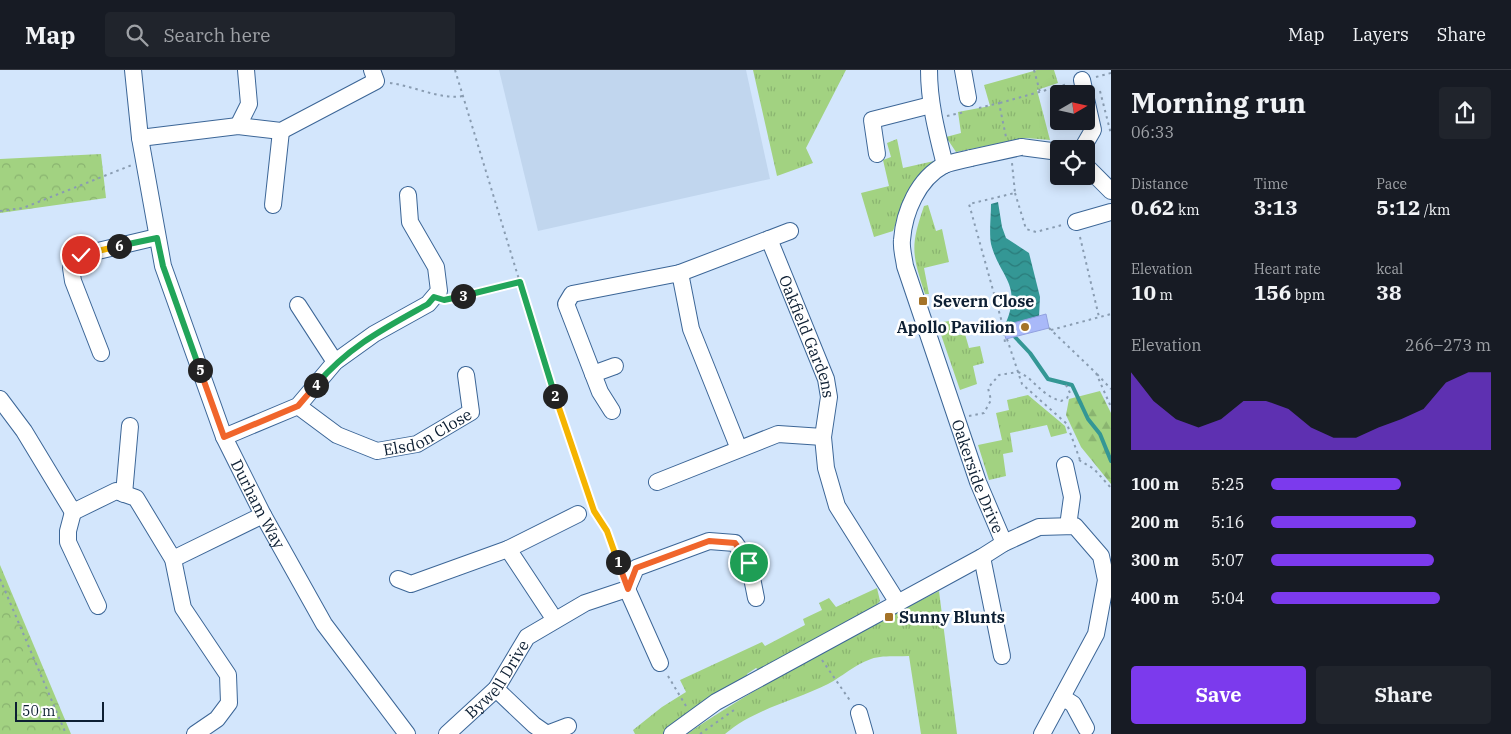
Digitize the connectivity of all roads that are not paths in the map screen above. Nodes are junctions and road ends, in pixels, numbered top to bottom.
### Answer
1 (133, 70) edge
2 (246, 70) edge
3 (929, 70) edge
4 (963, 70) edge
5 (374, 76) edge
6 (968, 98) dead end
7 (932, 112) junction
8 (238, 126) junction
9 (281, 131) junction
10 (140, 138) junction
11 (1050, 151) edge
12 (877, 154) dead end
13 (944, 165) junction
14 (1095, 175) edge
15 (1111, 191) edge
16 (408, 195) dead end
17 (273, 205) dead end
18 (1111, 212) edge
19 (1076, 222) road end
20 (790, 231) dead end
21 (157, 238) junction
22 (768, 239) junction
23 (680, 273) junction
24 (298, 305) dead end
25 (101, 353) dead end
26 (335, 362) junction
27 (615, 366) dead end
28 (593, 374) junction
29 (466, 375) dead end
30 (0, 399) edge
31 (298, 406) junction
32 (612, 411) dead end
33 (130, 426) dead end
34 (224, 437) junction
35 (823, 437) junction
36 (739, 449) junction
37 (1072, 462) road end
38 (657, 482) dead end
39 (124, 494) junction
40 (73, 512) junction
41 (578, 514) dead end
42 (262, 515) junction
43 (1068, 526) junction
44 (1004, 543) junction
45 (508, 549) junction
46 (982, 557) junction
47 (173, 559) junction
48 (398, 579) dead end
49 (1109, 580) edge
50 (628, 589) junction
51 (756, 598) dead end
52 (898, 603) junction
53 (98, 606) dead end
54 (556, 620) junction
55 (1002, 656) dead end
56 (660, 663) road end
57 (496, 689) junction
58 (1062, 696) junction
59 (859, 713) road end
60 (568, 726) dead end
61 (1086, 728) dead end
62 (195, 734) edge
63 (407, 734) edge
64 (447, 734) edge
65 (672, 734) edge
66 (865, 734) edge
67 (1042, 734) edge

1 - 10 street, Durham Way
2 - 8 street
3 - 7 street
4 - 6 street
5 - 9 street
7 - 12 street
7 - 13 street
8 - 9 street
8 - 10 street
9 - 17 street
10 - 21 street, Durham Way
11 - 13 street, Oakerside Drive, bridge
13 - 44 street, Oakerside Drive
14 - 15 street
16 - 26 street
18 - 19 street
20 - 22 street
21 - 25 street
21 - 34 street, Durham Way
22 - 23 street
22 - 35 street, Oakfield Gardens
23 - 28 street
23 - 36 street
24 - 26 street
26 - 31 street
27 - 28 street
28 - 32 street
29 - 31 street, Elsdon Close
30 - 40 street
31 - 34 street
33 - 39 street
34 - 42 street, Durham Way
35 - 36 street
35 - 52 street, Oakfield Gardens
36 - 38 street
37 - 43 street
39 - 40 street
39 - 47 street
40 - 53 street
41 - 45 street
42 - 47 street
42 - 63 street, Durham Way
43 - 44 street
43 - 49 street
44 - 46 street, Oakerside Drive
45 - 48 street
45 - 54 street
46 - 52 street, Oakerside Drive
46 - 55 street
47 - 62 street
49 - 58 street
50 - 51 street
50 - 54 street, Bywell Drive
50 - 56 street
52 - 65 street, Oakerside Drive
54 - 57 street, Bywell Drive
57 - 60 street
57 - 64 street, Bywell Drive
58 - 61 street
58 - 67 street
59 - 66 street

